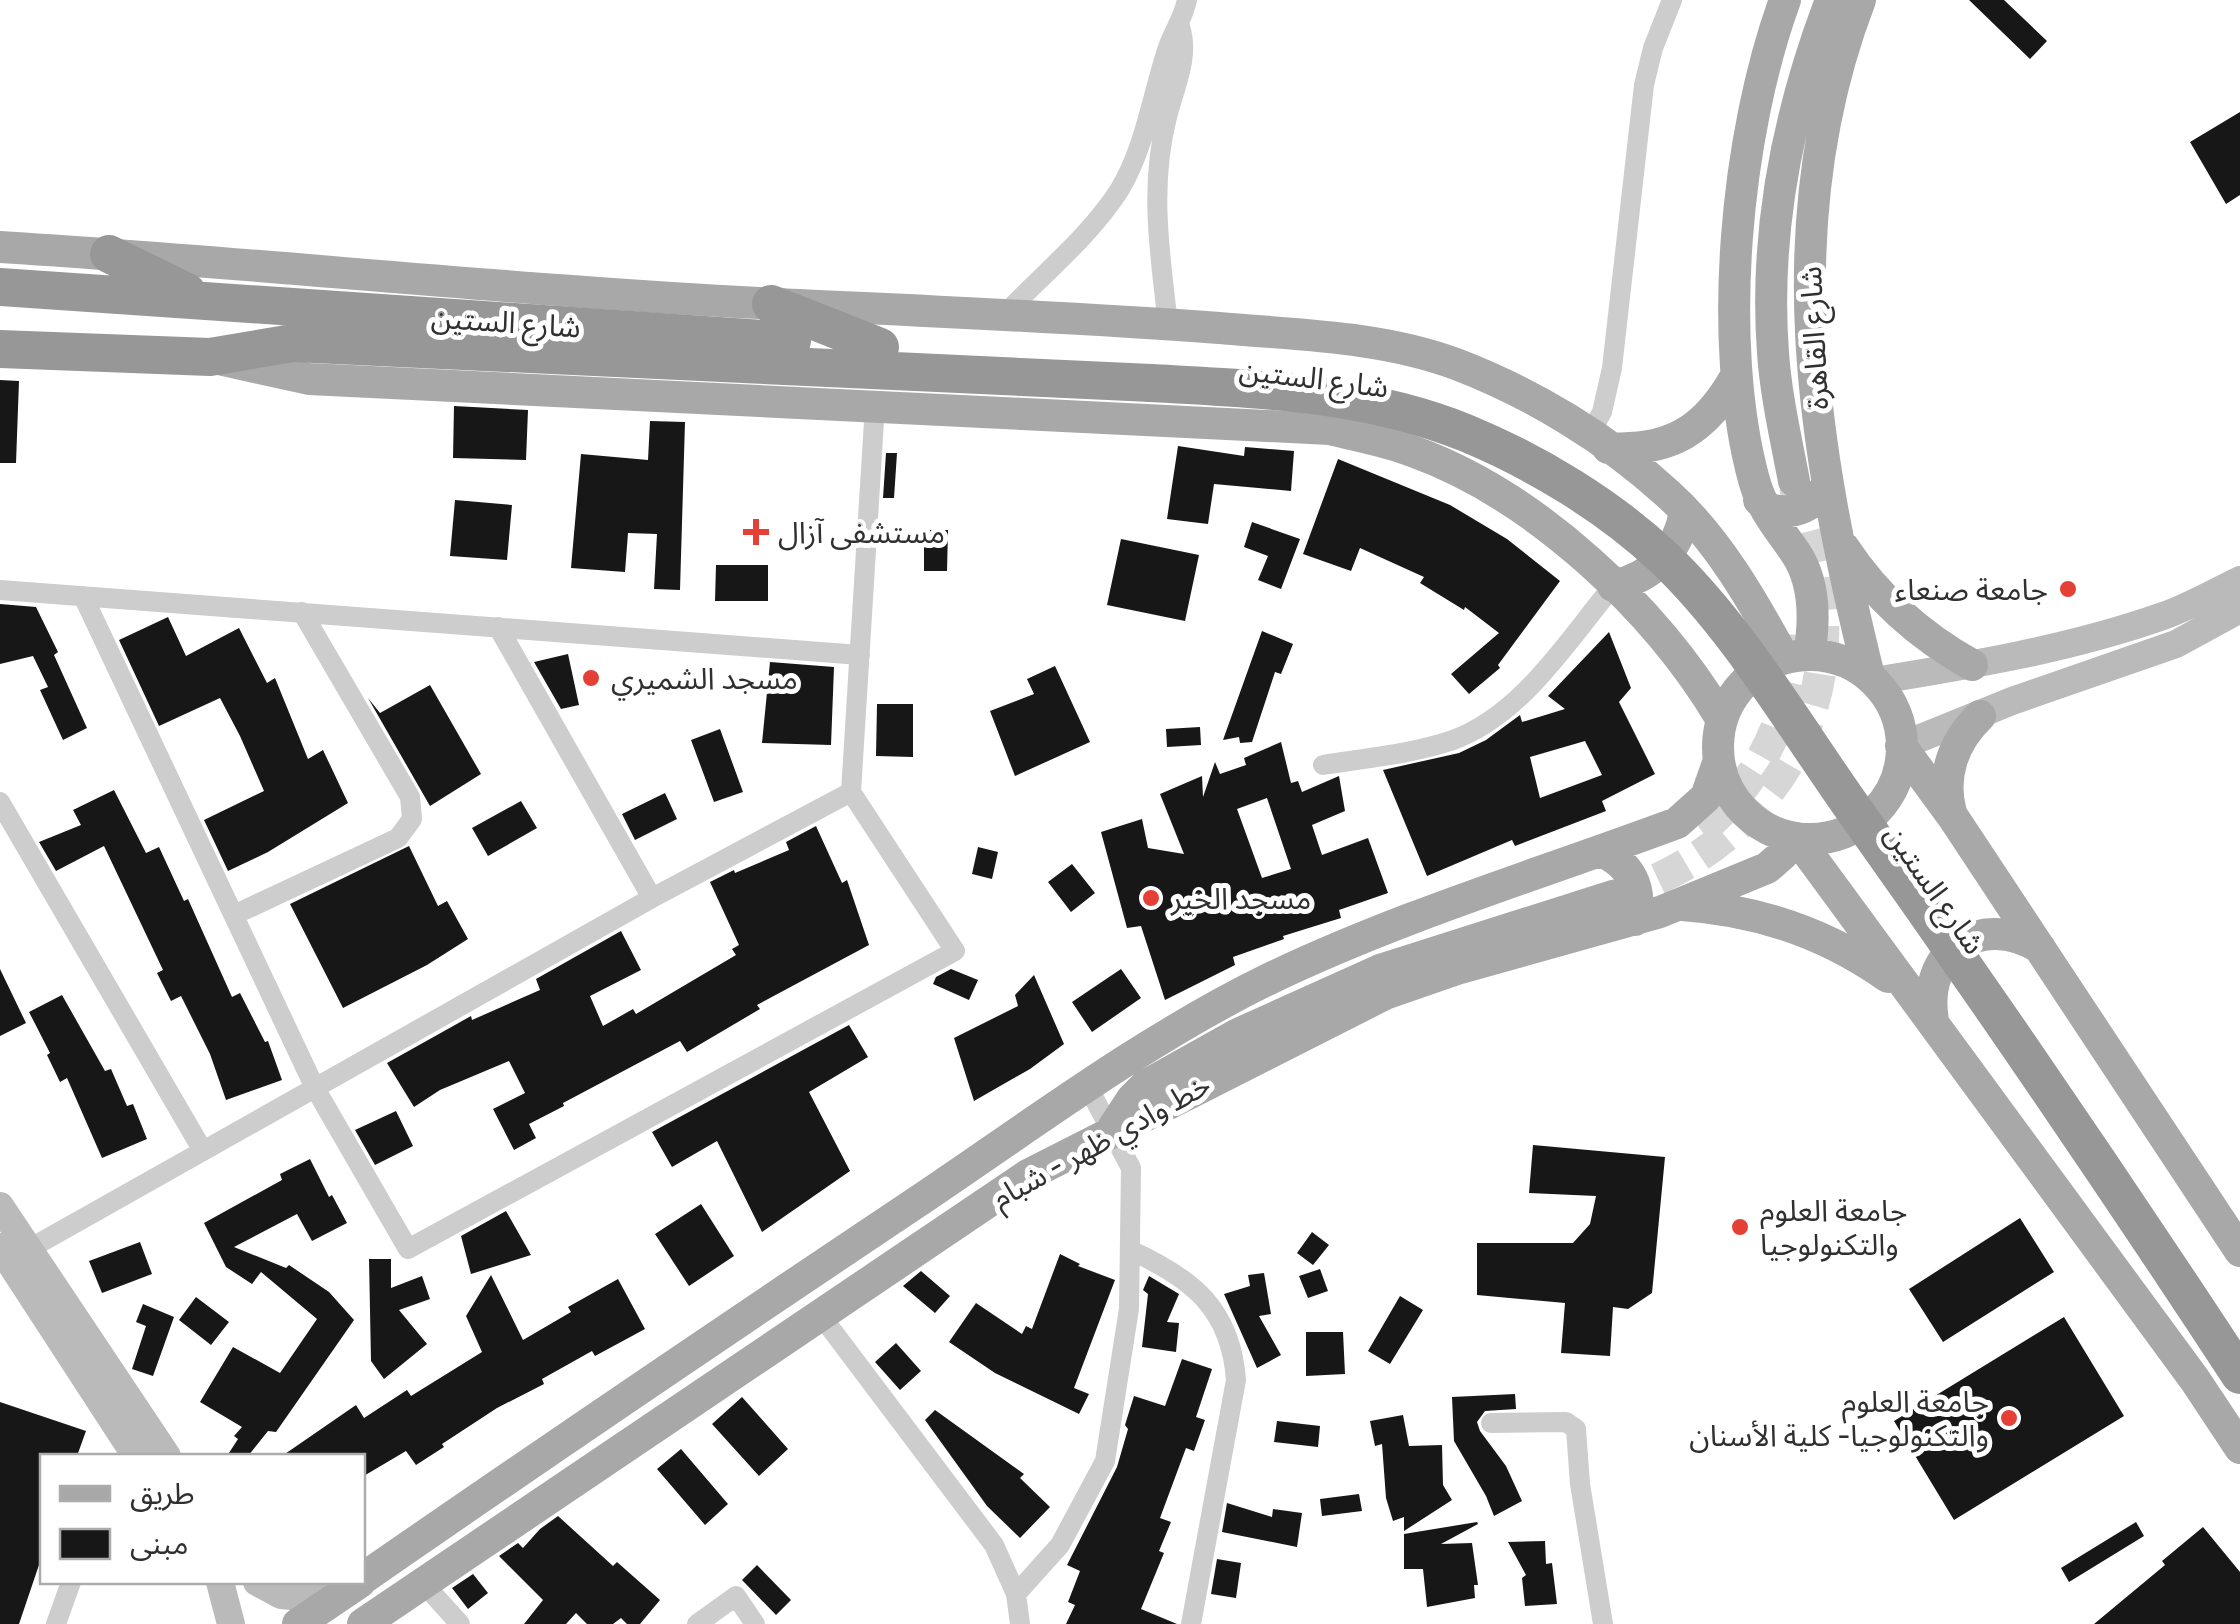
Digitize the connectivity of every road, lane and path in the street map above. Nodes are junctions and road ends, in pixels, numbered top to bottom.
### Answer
1 (1187, 0) edge
2 (1672, 0) edge
3 (1785, 0) edge
4 (1807, 0) edge
5 (1831, 0) edge
6 (1860, 0) edge
7 (1153, 132) junction
8 (0, 247) edge
9 (109, 254) junction
10 (0, 288) edge
11 (203, 300) junction
12 (772, 304) junction
13 (1005, 314) junction
14 (1168, 324) junction
15 (880, 346) junction
16 (0, 349) edge
17 (210, 357) junction
18 (1150, 372) junction
19 (1736, 376) junction
20 (875, 405) junction
21 (1599, 441) junction
22 (1828, 484) junction
23 (1776, 488) junction
24 (1685, 512) junction
25 (1837, 536) junction
26 (2240, 580) edge
27 (1613, 586) junction
28 (0, 590) edge
29 (84, 596) junction
30 (2240, 609) edge
31 (302, 612) junction
32 (2165, 616) junction
33 (498, 627) junction
34 (2176, 644) junction
35 (860, 654) junction
36 (1797, 656) junction
37 (1972, 665) junction
38 (1872, 679) junction
39 (1980, 716) junction
40 (1722, 720) junction
41 (1901, 746) junction
42 (1719, 760) junction
43 (1324, 766) dead end
44 (851, 792) junction
45 (0, 802) edge
46 (1953, 817) junction
47 (1793, 838) junction
48 (1614, 886) junction
49 (652, 898) junction
50 (1678, 904) junction
51 (234, 915) junction
52 (2040, 948) junction
53 (1910, 994) junction
54 (1933, 1022) junction
55 (1088, 1087) junction
56 (316, 1088) junction
57 (1112, 1132) junction
58 (202, 1151) junction
59 (0, 1206) edge
60 (1130, 1250) junction
61 (2240, 1251) edge
62 (13, 1252) edge
63 (819, 1314) junction
64 (2240, 1332) edge
65 (2240, 1375) edge
66 (598, 1416) junction
67 (1491, 1423) dead end
68 (622, 1447) junction
69 (2240, 1448) edge
70 (127, 1452) edge
71 (166, 1454) edge
72 (365, 1578) edge
73 (423, 1583) junction
74 (69, 1584) edge
75 (221, 1584) edge
76 (262, 1584) edge
77 (352, 1587) edge
78 (1016, 1594) junction
79 (56, 1624) edge
80 (231, 1624) edge
81 (298, 1624) edge
82 (362, 1624) edge
83 (460, 1624) edge
84 (697, 1624) edge
85 (755, 1624) edge
86 (1020, 1624) edge
87 (1191, 1624) edge
88 (1603, 1624) edge

1 - 7 street
2 - 21 street
3 - 19 main road
4 - 23 main road
5 - 23 main road
6 - 22 main road, شارع القاهرة
7 - 13 street
7 - 14 street
8 - 9 main road, شارع الستين
9 - 11 highway
9 - 12 main road, شارع الستين
10 - 11 highway, شارع الستين
11 - 15 highway, شارع الستين
12 - 13 main road, شارع الستين
12 - 15 highway
13 - 14 main road, شارع الستين
14 - 21 main road, شارع الستين
15 - 18 highway, شارع الستين
16 - 17 highway, شارع الستين
17 - 18 highway, شارع الستين
17 - 20 main road, شارع الستين
18 - 64 highway, شارع الستين
18 - 65 highway, شارع الستين, bridge
19 - 21 main road
19 - 23 main road
20 - 27 main road, شارع الستين
20 - 35 street
21 - 24 main road, شارع الستين
22 - 23 main road
22 - 25 main road, شارع القاهرة
23 - 36 main road
24 - 27 main road
24 - 36 main road, شارع الستين
25 - 37 main road
25 - 38 main road, شارع القاهرة
26 - 32 street
27 - 40 main road, شارع الستين
27 - 43 street
28 - 29 street
29 - 31 street
29 - 51 street
30 - 34 street
31 - 33 street
31 - 51 street
32 - 34 street
32 - 37 street
33 - 35 street
33 - 49 street
34 - 39 street
35 - 44 street
36 - 38 main road
36 - 40 main road
37 - 38 street
38 - 41 main road
39 - 41 street
39 - 46 main road
40 - 42 main road
41 - 46 main road, شارع الستين
41 - 47 main road
42 - 47 main road
42 - 48 main road
44 - 49 street
44 - 56 street
45 - 58 street
46 - 52 main road, شارع الستين
47 - 50 main road
47 - 53 main road
48 - 50 main road
48 - 55 main road, خط وادي ظهر - شبام
48 - 57 main road
49 - 56 street
50 - 53 main road
51 - 56 street
52 - 54 main road
52 - 61 main road, شارع الستين
53 - 54 main road
54 - 69 main road
55 - 57 street
55 - 66 main road, خط وادي ظهر - شبام
56 - 58 street
57 - 60 street
57 - 63 main road, خط وادي ظهر - شبام
58 - 62 street
59 - 62 street
60 - 78 street
60 - 87 street
62 - 70 street
62 - 71 street
63 - 68 main road, خط وادي ظهر - شبام
63 - 78 street
66 - 68 main road
66 - 72 main road, خط وادي ظهر - شبام
67 - 88 street
68 - 73 main road, خط وادي ظهر - شبام
73 - 82 main road, خط وادي ظهر - شبام
73 - 83 street
74 - 79 street
75 - 80 street
76 - 77 street
77 - 81 main road, خط وادي ظهر - شبام
78 - 86 street
84 - 85 street

